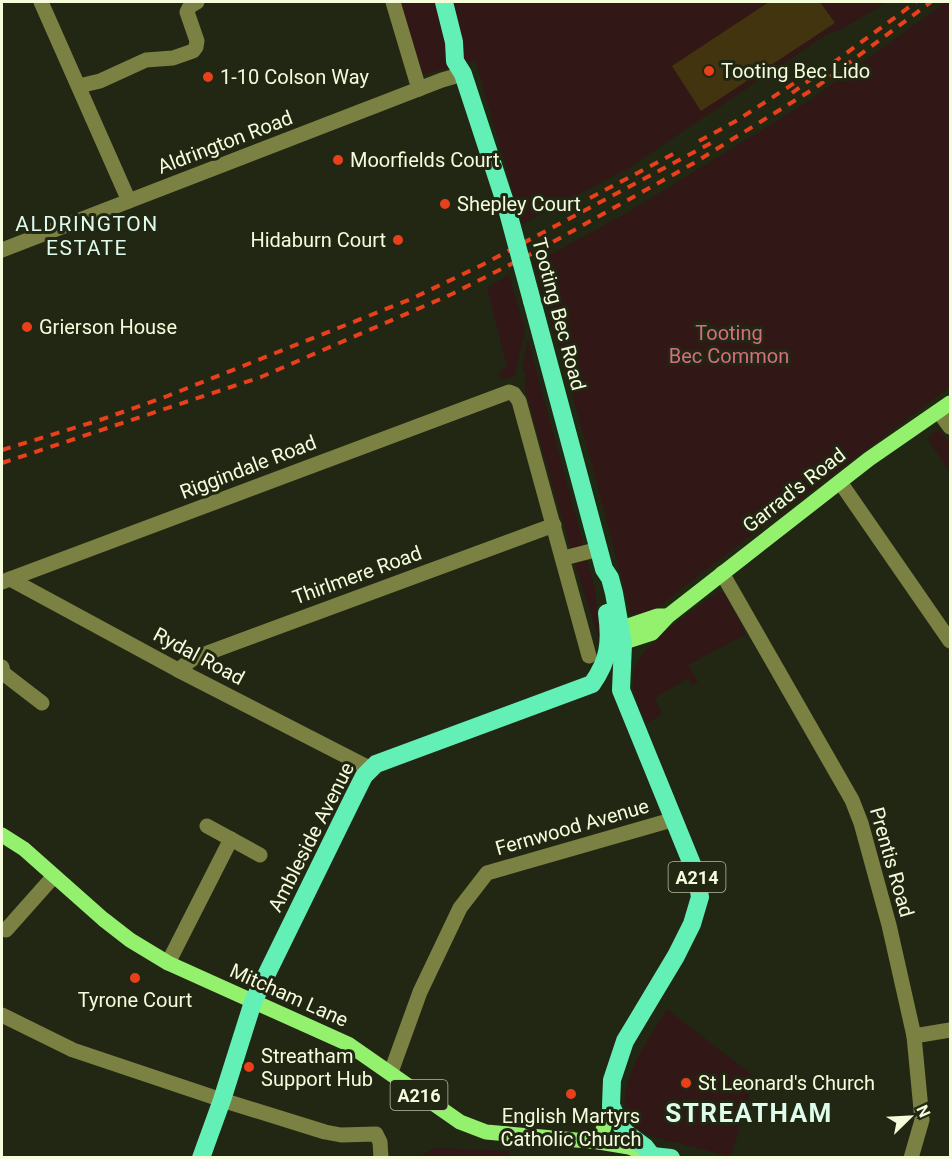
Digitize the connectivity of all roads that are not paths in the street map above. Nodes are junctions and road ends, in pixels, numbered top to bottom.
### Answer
1 (41, 2) edge
2 (197, 2) edge
3 (393, 2) edge
4 (444, 2) edge
5 (463, 74) junction
6 (79, 86) junction
7 (419, 89) junction
8 (129, 201) junction
9 (2, 250) edge
10 (945, 407) edge
11 (951, 427) edge
12 (840, 482) junction
13 (554, 525) junction
14 (599, 549) junction
15 (564, 558) junction
16 (722, 573) junction
17 (6, 581) edge
18 (616, 639) junction
19 (951, 641) edge
20 (589, 656) dead end
21 (178, 670) junction
22 (2, 671) edge
23 (595, 679) junction
24 (621, 690) junction
25 (42, 703) dead end
26 (369, 768) junction
27 (675, 819) junction
28 (207, 826) dead end
29 (2, 835) edge
30 (231, 839) junction
31 (260, 855) dead end
32 (54, 876) junction
33 (6, 930) dead end
34 (168, 963) junction
35 (253, 1002) junction
36 (2, 1016) edge
37 (951, 1030) edge
38 (914, 1036) junction
39 (391, 1072) junction
40 (222, 1101) junction
41 (611, 1105) junction
42 (599, 1142) junction
43 (652, 1157) edge
44 (201, 1158) edge
45 (381, 1158) edge
46 (671, 1158) edge
47 (911, 1158) edge

1 - 6 street
2 - 6 street
3 - 7 street
4 - 5 highway, Tooting Bec Road / A214
5 - 7 street, Aldrington Road
5 - 14 highway, Tooting Bec Road / A214, bridge
6 - 8 street
7 - 8 street, Aldrington Road
8 - 9 street, Aldrington Road
10 - 11 street
10 - 12 main road, Garrad's Road
12 - 16 main road, Garrad's Road
12 - 19 street
13 - 15 street
13 - 17 street, Riggindale Road
13 - 21 street, Thirlmere Road
14 - 15 street
14 - 18 highway, Tooting Bec Road / A214
15 - 20 street
16 - 18 main road, Garrad's Road
16 - 38 street, Prentis Road
17 - 21 street, Rydal Road
18 - 23 highway
18 - 24 highway, A214
21 - 26 street, Rydal Road
22 - 25 street
23 - 24 highway
23 - 26 highway, Ambleside Avenue
24 - 27 highway, A214
26 - 35 highway, Ambleside Avenue
27 - 39 street, Fernwood Avenue
27 - 41 highway, A214
28 - 30 street
29 - 32 main road, Mitcham Lane / A216
30 - 31 street
30 - 34 street
32 - 33 street
32 - 34 main road, Mitcham Lane / A216
34 - 35 main road, Mitcham Lane / A216
35 - 39 main road, Mitcham Lane / A216
35 - 40 highway, Ambleside Avenue
36 - 40 street
37 - 38 street
38 - 47 street, Prentis Road
39 - 42 main road, Mitcham Lane / A216
40 - 44 highway, Ambleside Avenue
40 - 45 street
41 - 42 main road
41 - 43 highway
42 - 43 main road, Mitcham Lane / A216
43 - 46 highway

